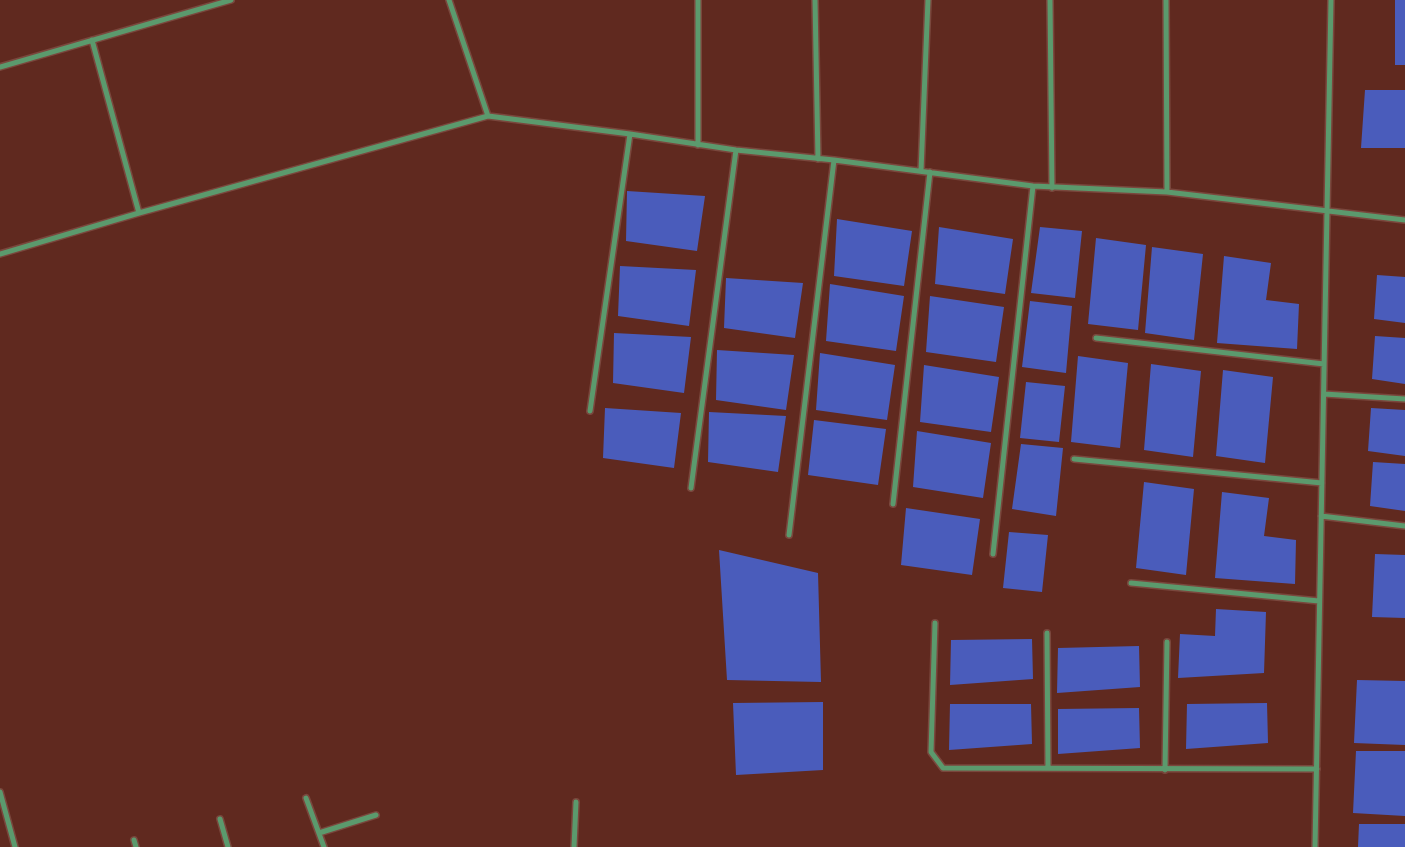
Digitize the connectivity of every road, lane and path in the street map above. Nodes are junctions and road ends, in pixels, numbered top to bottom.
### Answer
1 (231, 0) edge
2 (449, 0) edge
3 (698, 0) edge
4 (815, 0) edge
5 (928, 0) edge
6 (1050, 0) edge
7 (1166, 0) edge
8 (1331, 0) edge
9 (92, 40) junction
10 (0, 68) edge
11 (488, 116) junction
12 (630, 134) junction
13 (698, 145) junction
14 (736, 150) junction
15 (818, 159) junction
16 (834, 160) junction
17 (921, 172) junction
18 (930, 172) junction
19 (1033, 186) junction
20 (1052, 188) junction
21 (1167, 192) junction
22 (1327, 212) junction
23 (139, 213) junction
24 (1405, 220) edge
25 (0, 254) edge
26 (1096, 338) dead end
27 (1324, 364) junction
28 (1324, 394) junction
29 (1405, 399) edge
30 (590, 411) dead end
31 (1074, 459) dead end
32 (1322, 483) junction
33 (691, 488) dead end
34 (893, 504) dead end
35 (1321, 516) junction
36 (1405, 526) edge
37 (789, 535) dead end
38 (993, 554) dead end
39 (1131, 583) dead end
40 (1319, 601) junction
41 (935, 622) dead end
42 (1047, 633) dead end
43 (1167, 642) dead end
44 (1048, 768) junction
45 (1317, 769) junction
46 (1165, 770) junction
47 (0, 792) edge
48 (306, 798) dead end
49 (576, 802) dead end
50 (376, 815) dead end
51 (220, 819) dead end
52 (319, 833) junction
53 (134, 840) dead end
54 (15, 847) edge
55 (136, 847) edge
56 (228, 847) edge
57 (324, 847) edge
58 (574, 847) edge
59 (1315, 847) edge

1 - 9 street
2 - 11 street
3 - 13 street
4 - 15 street
5 - 17 street
6 - 20 street
7 - 21 street
8 - 22 street
9 - 10 street
9 - 23 street
11 - 12 street
11 - 23 street
12 - 13 street
12 - 30 street
13 - 14 street
14 - 15 street
14 - 33 street
15 - 16 street
16 - 17 street
16 - 37 street
17 - 18 street
18 - 19 street
18 - 34 street
19 - 20 street
19 - 38 street
20 - 21 street
21 - 22 street
22 - 24 street
22 - 27 street
23 - 25 street
26 - 27 street
27 - 28 street
28 - 29 street
28 - 32 street
31 - 32 street
32 - 35 street
35 - 36 street
35 - 40 street
39 - 40 street
40 - 45 street
41 - 44 street
42 - 44 street
43 - 46 street
44 - 46 street
45 - 46 street
45 - 59 street
47 - 54 street
48 - 52 street
49 - 58 street
50 - 52 street
51 - 56 street
52 - 57 street
53 - 55 street

